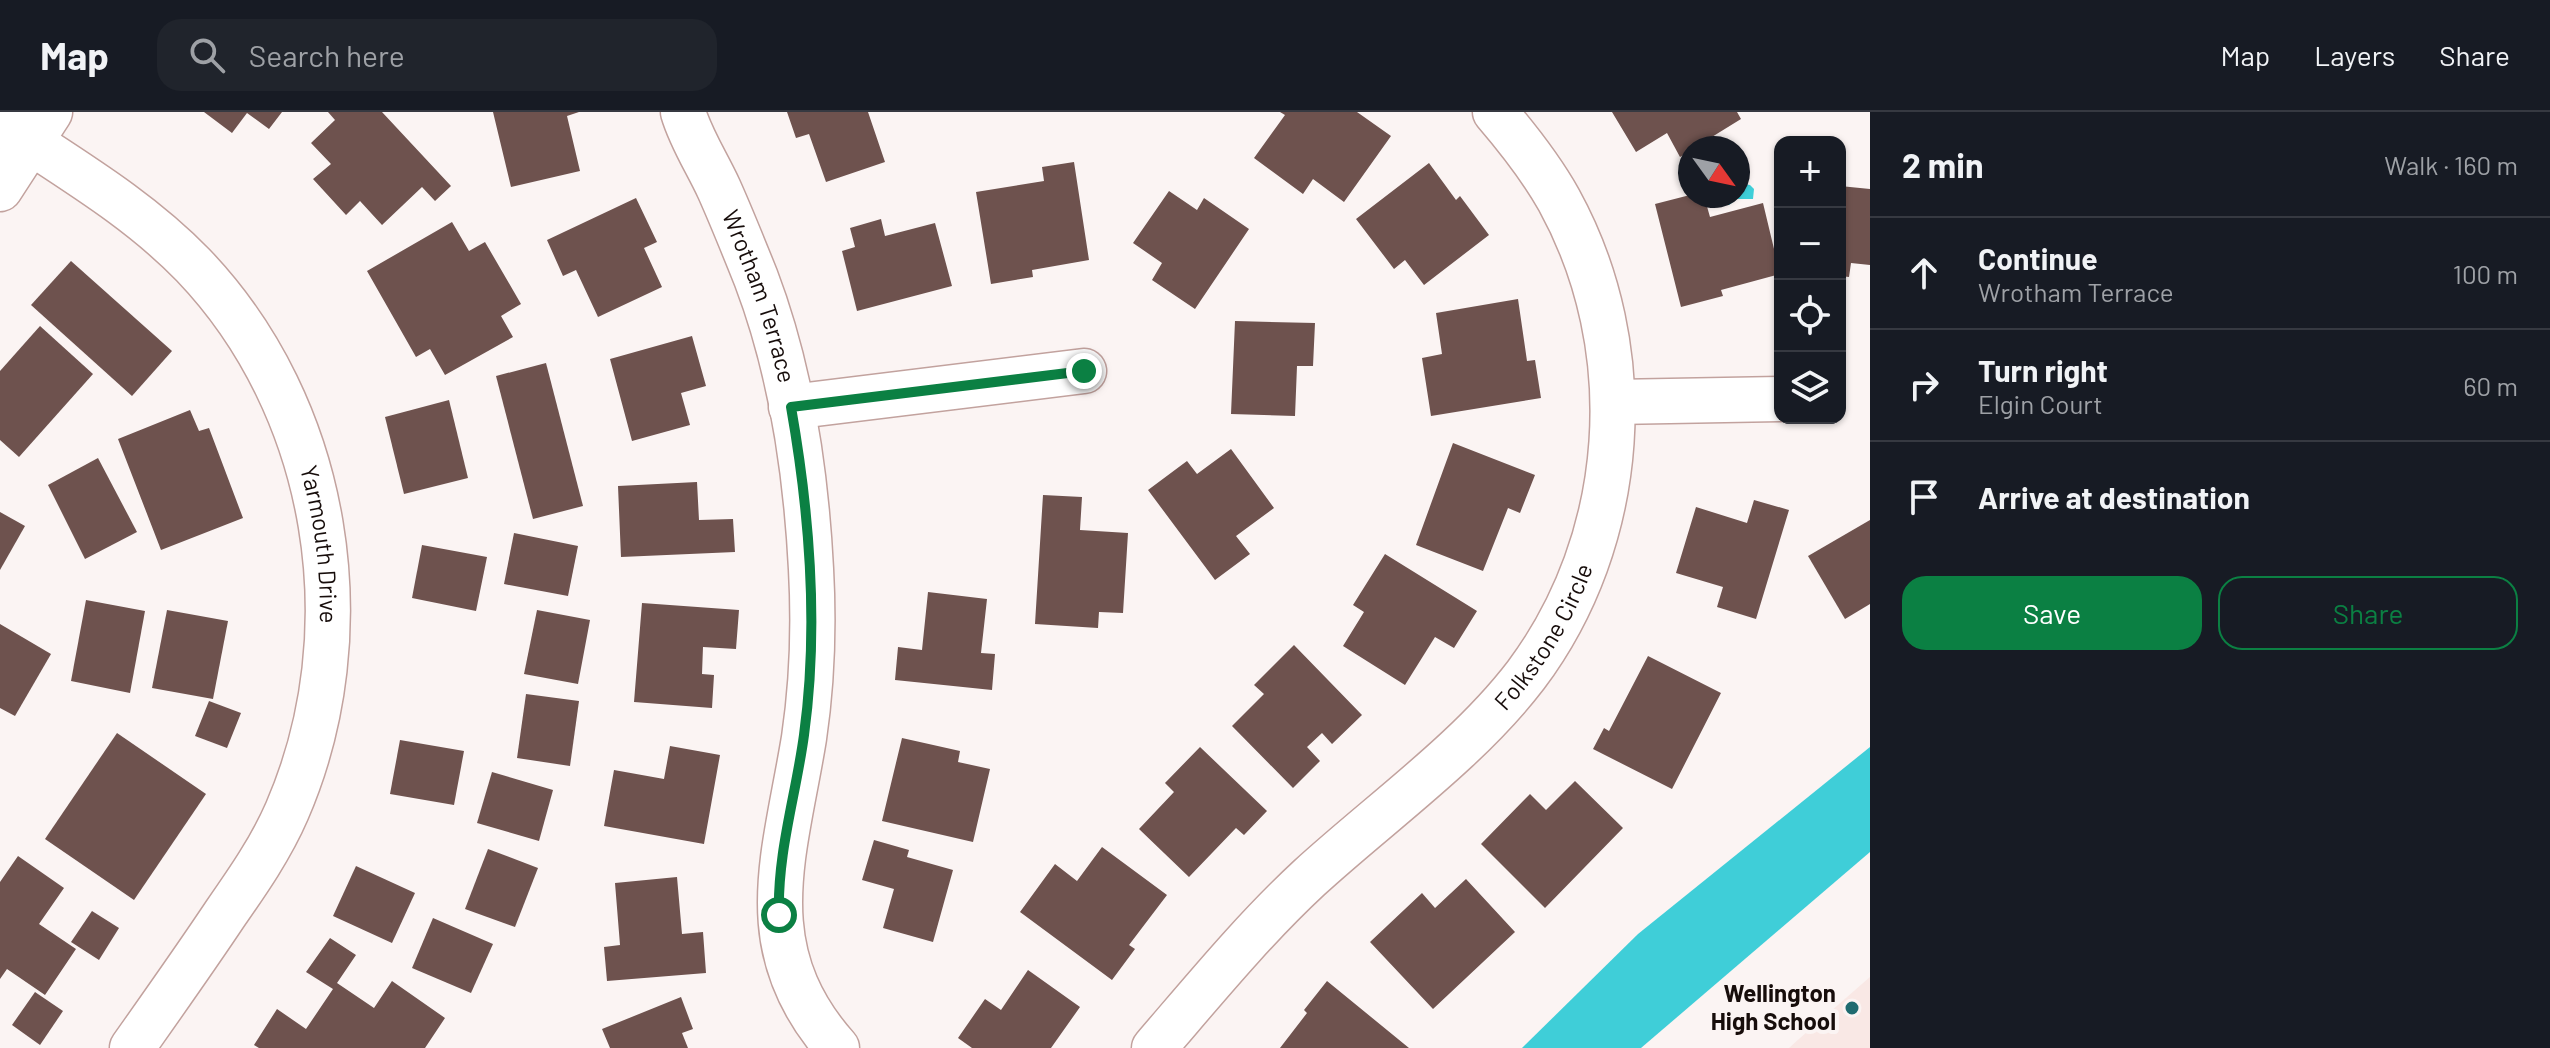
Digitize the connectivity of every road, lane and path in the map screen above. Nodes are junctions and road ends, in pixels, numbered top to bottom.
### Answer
1 (683, 112) edge
2 (1495, 112) edge
3 (27, 125) edge
4 (0, 189) edge
5 (1084, 371) dead end
6 (1774, 399) edge
7 (1614, 402) junction
8 (791, 407) junction
9 (132, 1048) edge
10 (837, 1048) edge
11 (1154, 1048) edge

1 - 8 street, Wrotham Terrace
2 - 7 street, Folkstone Circle
3 - 4 street
3 - 9 street, Yarmouth Drive
5 - 8 street
6 - 7 street
7 - 11 street, Folkstone Circle
8 - 10 street, Wrotham Terrace

